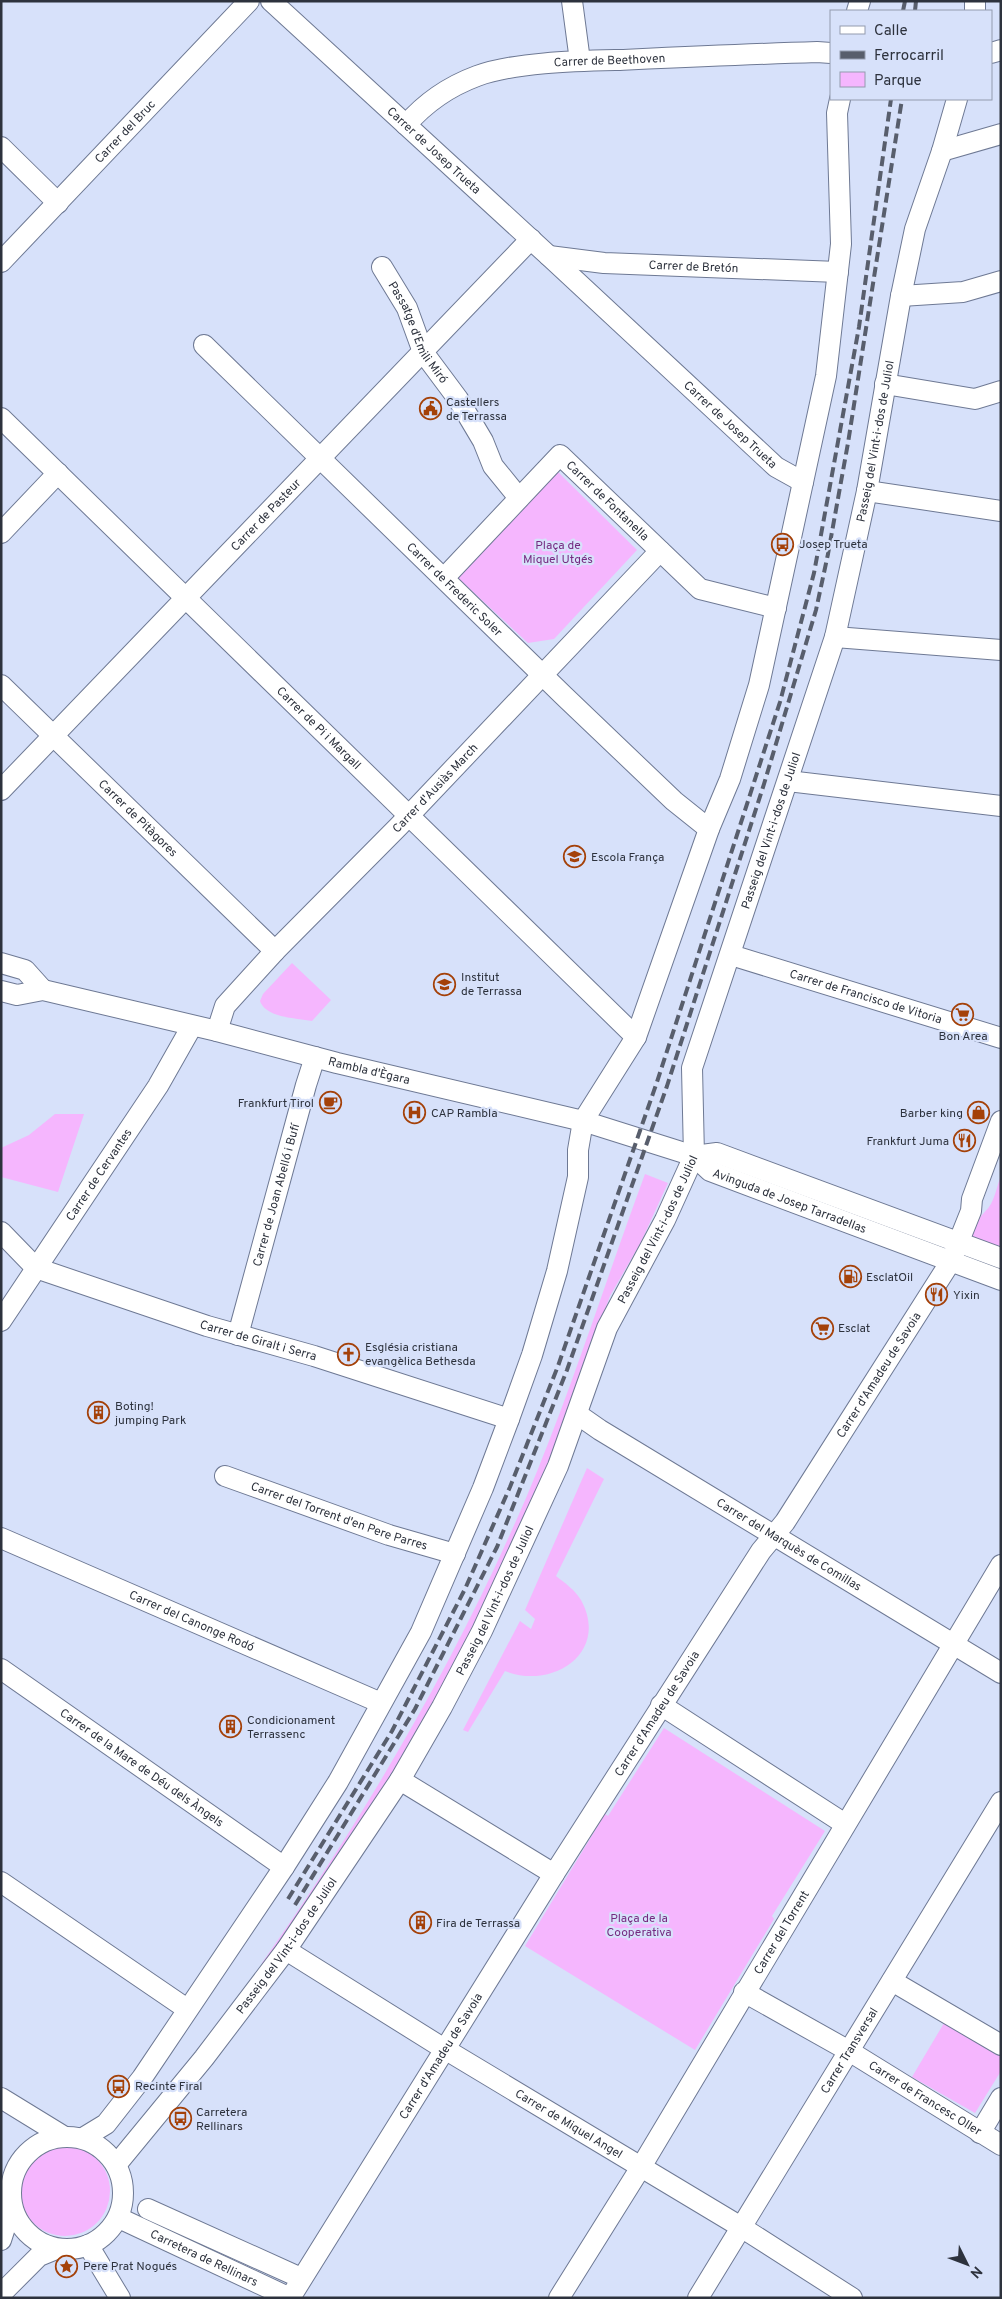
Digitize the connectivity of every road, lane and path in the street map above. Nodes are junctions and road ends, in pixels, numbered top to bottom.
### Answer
1 (249, 1) edge
2 (271, 1) edge
3 (572, 1) edge
4 (830, 53) edge
5 (580, 61) junction
6 (840, 100) edge
7 (957, 100) edge
8 (406, 125) junction
9 (1001, 134) edge
10 (1, 147) edge
11 (942, 151) junction
12 (58, 203) junction
13 (531, 240) junction
14 (549, 256) junction
15 (1, 262) edge
16 (604, 263) junction
17 (382, 267) dead end
18 (838, 272) junction
19 (1001, 281) edge
20 (900, 296) junction
21 (596, 300) junction
22 (204, 345) dead end
23 (423, 352) junction
24 (885, 384) junction
25 (1001, 391) edge
26 (1, 418) edge
27 (320, 458) junction
28 (58, 473) junction
29 (803, 482) junction
30 (868, 491) junction
31 (518, 498) junction
32 (1000, 511) edge
33 (1, 533) edge
34 (660, 551) junction
35 (444, 578) junction
36 (186, 598) junction
37 (776, 608) junction
38 (835, 637) junction
39 (1001, 650) edge
40 (541, 674) junction
41 (1, 685) edge
42 (54, 736) junction
43 (788, 781) junction
44 (1, 790) edge
45 (1001, 806) edge
46 (409, 815) junction
47 (709, 829) junction
48 (275, 951) junction
49 (731, 955) junction
50 (1, 963) edge
51 (1, 970) edge
52 (43, 990) junction
53 (1, 991) edge
54 (192, 1026) junction
55 (217, 1030) junction
56 (636, 1037) junction
57 (1001, 1038) edge
58 (316, 1057) junction
59 (583, 1120) junction
60 (1001, 1121) edge
61 (694, 1156) junction
62 (1, 1232) edge
63 (959, 1243) junction
64 (1001, 1258) edge
65 (951, 1261) junction
66 (36, 1268) junction
67 (1001, 1280) edge
68 (1, 1321) edge
69 (238, 1335) junction
70 (577, 1414) junction
71 (509, 1419) junction
72 (225, 1476) dead end
73 (774, 1536) junction
74 (1, 1538) edge
75 (455, 1554) junction
76 (1001, 1565) edge
77 (954, 1645) junction
78 (1, 1669) edge
79 (1001, 1674) edge
80 (382, 1703) junction
81 (661, 1706) junction
82 (400, 1780) junction
83 (1001, 1802) edge
84 (845, 1824) junction
85 (284, 1866) junction
86 (554, 1874) junction
87 (1, 1882) edge
88 (286, 1950) junction
89 (892, 1981) junction
90 (744, 1992) junction
91 (187, 2009) junction
92 (1001, 2045) edge
93 (444, 2049) junction
94 (850, 2051) junction
95 (1, 2098) edge
96 (1001, 2098) edge
97 (980, 2133) junction
98 (63, 2136) junction
99 (84, 2138) junction
100 (1001, 2145) edge
101 (116, 2165) junction
102 (640, 2167) junction
103 (6, 2178) edge
104 (11, 2209) junction
105 (148, 2209) dead end
106 (119, 2218) junction
107 (741, 2227) junction
108 (1, 2240) edge
109 (88, 2245) junction
110 (56, 2249) junction
111 (279, 2268) junction
112 (301, 2278) junction
113 (1, 2294) edge
114 (120, 2298) edge
115 (290, 2298) edge
116 (559, 2298) edge
117 (698, 2298) edge
118 (852, 2298) edge

1 - 12 street, Carrer del Bruc
2 - 8 street, Carrer de Josep Trueta
3 - 5 street
4 - 5 street, Carrer de Beethoven
5 - 8 street, Carrer de Beethoven
6 - 18 street
7 - 11 street, Passeig del Vint-i-dos de Juliol
8 - 13 street, Carrer de Josep Trueta
9 - 11 street
10 - 12 street
11 - 20 street, Passeig del Vint-i-dos de Juliol
12 - 15 street, Carrer del Bruc
13 - 14 street, Carrer de Josep Trueta
13 - 23 street, Carrer de Pasteur
14 - 16 street, Carrer de Bretón
14 - 21 street, Carrer de Josep Trueta
16 - 18 street, Carrer de Bretón
16 - 21 street
17 - 23 street, Passatge d'Emili Miró
18 - 29 street
19 - 20 street
20 - 24 street, Passeig del Vint-i-dos de Juliol
21 - 29 street, Carrer de Josep Trueta
22 - 27 street, Carrer de Frederic Soler
23 - 27 street, Carrer de Pasteur
23 - 31 street, Passatge d'Emili Miró
24 - 25 street
24 - 30 street, Passeig del Vint-i-dos de Juliol
26 - 28 street, Carrer de Pi i Margall
27 - 35 street, Carrer de Frederic Soler
27 - 36 street, Carrer de Pasteur
28 - 33 street
28 - 36 street, Carrer de Pi i Margall
29 - 37 street
30 - 32 street
30 - 38 street, Passeig del Vint-i-dos de Juliol
31 - 34 street, Carrer de Fontanella
31 - 35 street, Carrer de Fontanella
34 - 37 street, Carrer de Fontanella
34 - 40 street, Carrer d'Ausiàs March
35 - 40 street, Carrer de Frederic Soler
36 - 42 street, Carrer de Pasteur
36 - 46 street, Carrer de Pi i Margall
37 - 47 street
38 - 39 street
38 - 43 street, Passeig del Vint-i-dos de Juliol
40 - 46 street, Carrer d'Ausiàs March
40 - 47 street, Carrer de Frederic Soler
41 - 42 street, Carrer de Pitàgores
42 - 44 street, Carrer de Pasteur
42 - 48 street, Carrer de Pitàgores
43 - 45 street
43 - 49 street, Passeig del Vint-i-dos de Juliol
46 - 48 street, Carrer d'Ausiàs March
46 - 56 street, Carrer de Pi i Margall
47 - 56 street
48 - 55 street, Carrer d'Ausiàs March
49 - 57 street, Carrer de Francisco de Vitoria
49 - 61 street, Passeig del Vint-i-dos de Juliol
50 - 52 street
51 - 52 street
52 - 53 street, Rambla d'Ègara
52 - 54 street, Rambla d'Ègara
54 - 55 street, Rambla d'Ègara
54 - 66 street, Carrer de Cervantes
55 - 58 street, Rambla d'Ègara
56 - 59 street
58 - 59 street, Rambla d'Ègara
58 - 69 street, Carrer de Joan Abelló i Bufí
59 - 61 street, Rambla d'Ègara
59 - 71 street
60 - 63 street, Carrer d'Amadeu de Savoia
61 - 63 street, Avinguda de Josep Tarradellas
61 - 65 street, Avinguda de Josep Tarradellas
61 - 70 street, Passeig del Vint-i-dos de Juliol
62 - 66 street
63 - 64 street, Avinguda de Josep Tarradellas
63 - 65 street, Carrer d'Amadeu de Savoia
65 - 67 street, Avinguda de Josep Tarradellas
65 - 73 street, Carrer d'Amadeu de Savoia
66 - 68 street, Carrer de Cervantes
66 - 69 street, Carrer de Giralt i Serra
69 - 71 street, Carrer de Giralt i Serra
70 - 73 street, Carrer del Marquès de Comillas
70 - 82 street, Passeig del Vint-i-dos de Juliol
71 - 75 street
72 - 75 street, Carrer del Torrent d'en Pere Parres
73 - 77 street, Carrer del Marquès de Comillas
73 - 81 street, Carrer d'Amadeu de Savoia
74 - 80 street, Carrer del Canonge Rodó
75 - 80 street
76 - 77 street, Carrer del Torrent
77 - 79 street, Carrer del Marquès de Comillas
77 - 84 street, Carrer del Torrent
78 - 85 street, Carrer de la Mare de Déu dels Àngels
80 - 85 street
81 - 84 street
81 - 86 street, Carrer d'Amadeu de Savoia
82 - 86 street
82 - 88 street, Passeig del Vint-i-dos de Juliol
83 - 89 street, Carrer Transversal
84 - 90 street, Carrer del Torrent
85 - 91 street
86 - 93 street, Carrer d'Amadeu de Savoia
87 - 91 street
88 - 93 street, Carrer de Miquel Angel
88 - 101 street, Passeig del Vint-i-dos de Juliol
89 - 92 street
89 - 94 street, Carrer Transversal
90 - 94 street, Carrer de Francesc Oller
90 - 102 street, Carrer del Torrent
91 - 99 street
93 - 102 street, Carrer de Miquel Angel
93 - 112 street, Carrer d'Amadeu de Savoia
94 - 97 street, Carrer de Francesc Oller
94 - 107 street, Carrer Transversal
95 - 98 street
96 - 97 street
97 - 100 street, Carrer de Francesc Oller
98 - 99 street
98 - 103 street
99 - 101 street
101 - 106 street
102 - 107 street, Carrer de Miquel Angel
102 - 116 street, Carrer del Torrent
103 - 104 street
104 - 108 street
104 - 110 street
105 - 111 street, Carretera de Rellinars
106 - 109 street
106 - 115 street, Carretera de Rellinars
107 - 117 street, Carrer Transversal
107 - 118 street, Carrer de Miquel Angel
109 - 110 street
109 - 114 street
110 - 113 street
111 - 112 street, Carretera de Rellinars
111 - 115 street
112 - 115 street, Carrer d'Amadeu de Savoia

